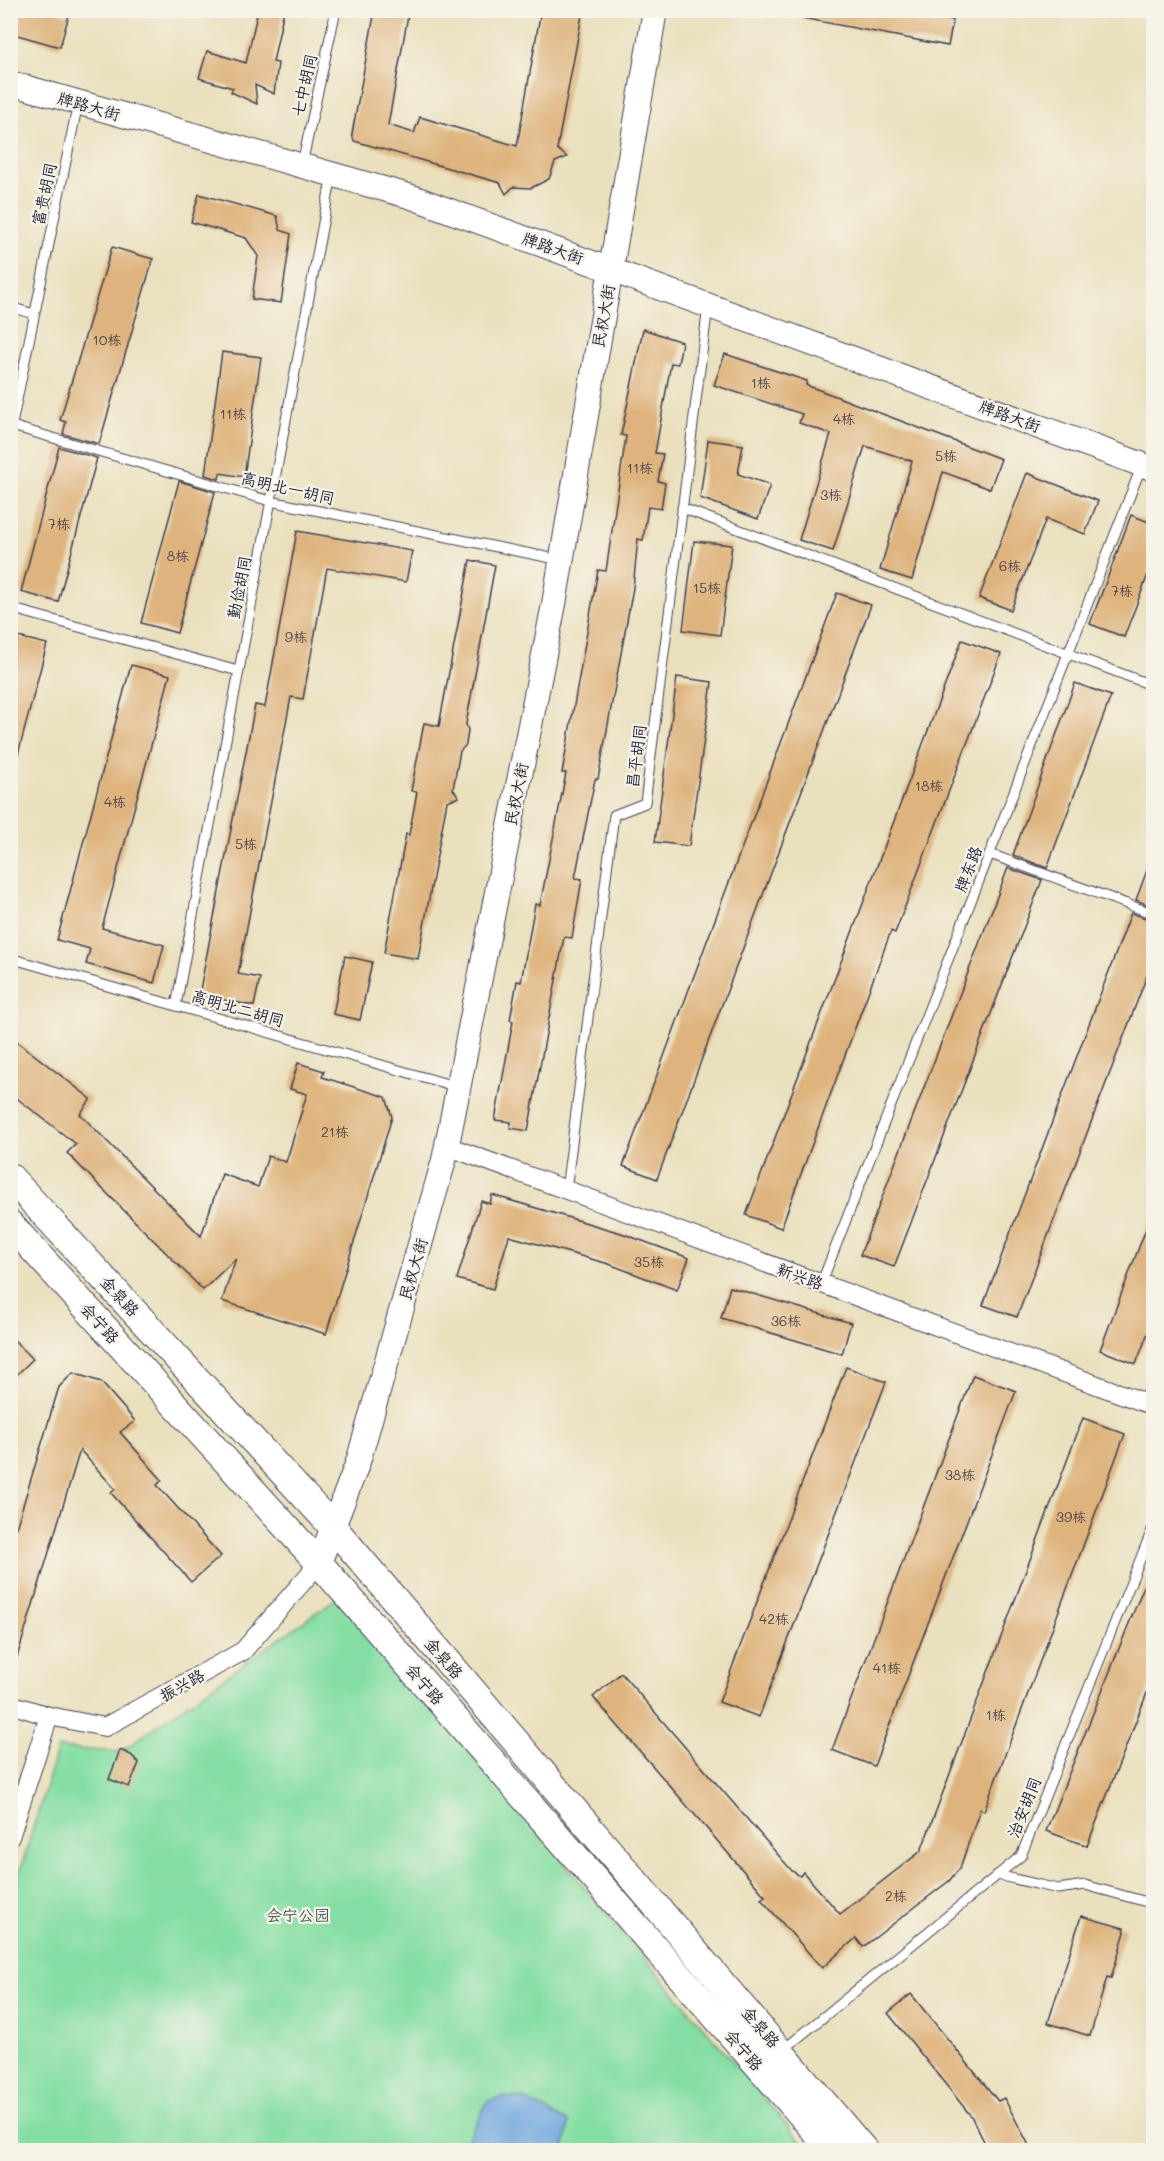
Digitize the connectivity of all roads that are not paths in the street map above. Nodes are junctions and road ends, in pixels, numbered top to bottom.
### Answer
1 (336, 10) edge
2 (655, 10) edge
3 (10, 83) edge
4 (78, 102) junction
5 (302, 166) junction
6 (332, 175) junction
7 (612, 269) junction
8 (708, 304) junction
9 (10, 307) edge
10 (34, 314) junction
11 (11, 429) edge
12 (1148, 467) edge
13 (270, 501) junction
14 (682, 508) junction
15 (561, 560) junction
16 (10, 608) edge
17 (1067, 654) junction
18 (238, 671) junction
19 (1154, 686) edge
20 (990, 854) junction
21 (1154, 914) edge
22 (10, 958) edge
23 (176, 1006) junction
24 (458, 1087) junction
25 (447, 1146) junction
26 (10, 1178) edge
27 (566, 1190) junction
28 (10, 1224) edge
29 (821, 1284) junction
30 (1154, 1406) edge
31 (1154, 1525) edge
32 (333, 1527) junction
33 (319, 1563) junction
34 (10, 1704) edge
35 (49, 1716) junction
36 (10, 1837) edge
37 (997, 1875) junction
38 (1154, 1904) edge
39 (771, 2059) junction
40 (832, 2151) edge
41 (864, 2151) edge

1 - 5 lane, 七中胡同
2 - 7 street, 民权大街
3 - 4 street, 牌路大街
4 - 5 street, 牌路大街
4 - 10 lane, 富贵胡同
5 - 6 street, 牌路大街
6 - 7 street, 牌路大街
6 - 13 lane, 勤俭胡同
7 - 8 street, 牌路大街
7 - 15 street, 民权大街
8 - 12 street, 牌路大街
8 - 14 lane, 昌平胡同
9 - 10 lane
10 - 11 lane, 富贵胡同
11 - 13 lane, 高明北一胡同
12 - 17 lane, 牌东路
13 - 15 lane, 高明北一胡同
13 - 18 lane, 勤俭胡同
14 - 17 lane
14 - 27 lane, 昌平胡同
15 - 24 street, 民权大街
16 - 18 lane
17 - 19 lane
17 - 20 lane, 牌东路
18 - 23 lane, 勤俭胡同
20 - 21 lane
20 - 29 lane, 牌东路
22 - 23 lane, 高明北二胡同
23 - 24 lane, 高明北二胡同
24 - 25 street, 民权大街
25 - 27 street, 新兴路
25 - 32 street, 民权大街
26 - 32 main road, 金泉路
27 - 29 street, 新兴路
28 - 33 main road, 会宁路
29 - 30 street, 新兴路
31 - 37 lane, 治安胡同
32 - 33 street, 民权大街
32 - 39 main road, 金泉路
33 - 35 street, 振兴路
33 - 39 main road, 会宁路
34 - 35 street, 振兴路
35 - 36 street
37 - 38 lane
37 - 39 lane, 治安胡同
39 - 40 main road, 会宁路
39 - 41 main road, 金泉路

